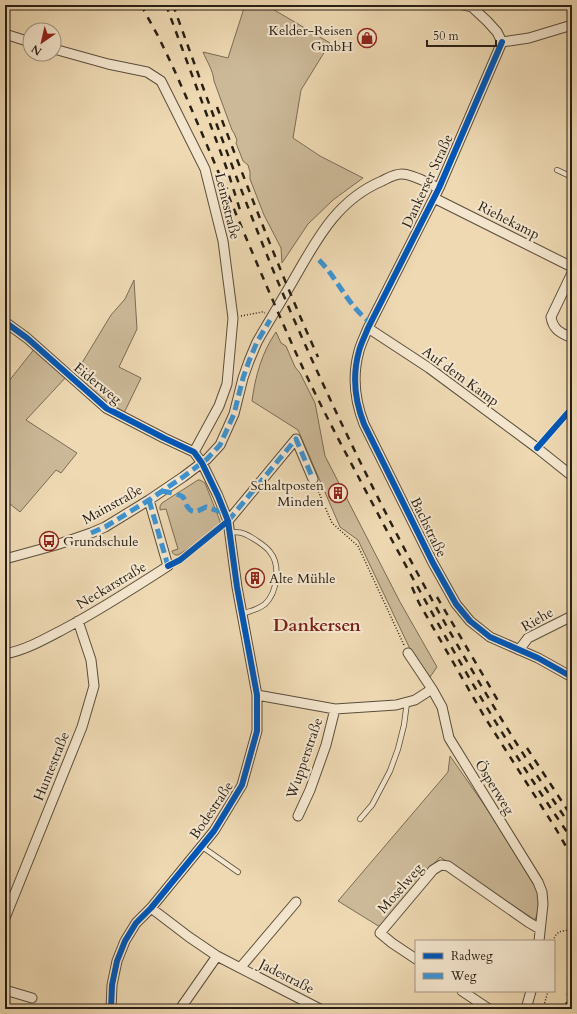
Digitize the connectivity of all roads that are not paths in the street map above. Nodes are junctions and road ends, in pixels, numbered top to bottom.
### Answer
1 (463, 5) edge
2 (572, 25) edge
3 (5, 34) edge
4 (22, 39) edge
5 (502, 42) junction
6 (62, 51) edge
7 (557, 170) dead end
8 (572, 177) edge
9 (439, 188) junction
10 (434, 198) junction
11 (572, 267) edge
12 (572, 273) edge
13 (5, 322) edge
14 (368, 328) junction
15 (572, 338) edge
16 (194, 452) junction
17 (202, 463) junction
18 (572, 476) edge
19 (313, 479) road end
20 (149, 500) junction
21 (228, 521) junction
22 (230, 532) junction
23 (5, 560) edge
24 (242, 614) junction
25 (572, 616) edge
26 (78, 621) junction
27 (519, 650) junction
28 (408, 653) road end
29 (5, 654) edge
30 (572, 677) edge
31 (432, 689) junction
32 (257, 695) junction
33 (407, 702) junction
34 (335, 709) junction
35 (298, 816) dead end
36 (360, 819) dead end
37 (201, 846) junction
38 (238, 872) dead end
39 (296, 902) dead end
40 (151, 908) junction
41 (5, 918) edge
42 (540, 929) junction
43 (539, 940) edge
44 (217, 956) junction
45 (415, 958) edge
46 (240, 968) junction
47 (5, 990) edge
48 (464, 992) edge
49 (531, 992) edge
50 (32, 998) dead end
51 (111, 1009) edge
52 (180, 1009) edge
53 (320, 1009) edge
54 (489, 1009) edge
55 (526, 1009) edge

1 - 5 street
2 - 5 street
3 - 4 street
5 - 9 street, Dankerser Straße
6 - 16 street, Leinestraße
7 - 8 lane
9 - 10 street, Dankerser Straße
9 - 17 street, Mainstraße
10 - 11 street, Riehekamp
10 - 14 street, Dankerser Straße
12 - 15 street
13 - 16 street, Eiderweg
14 - 18 street, Auf dem Kamp
14 - 27 street, Bachstraße
16 - 17 street, Eiderweg
17 - 20 street, Mainstraße
17 - 21 street, Bodestraße
19 - 21 street
20 - 23 street, Mainstraße
20 - 26 street, Neckarstraße
21 - 22 street, Bodestraße
22 - 24 street, Bodestraße
22 - 24 lane
24 - 32 street, Bodestraße
25 - 27 street, Riehe
26 - 29 street, Neckarstraße
26 - 41 street, Huntestraße
27 - 30 street, Bachstraße
28 - 31 street, Ösperweg
31 - 33 street, Wupperstraße
31 - 42 street, Ösperweg
32 - 34 street, Wupperstraße
32 - 37 street, Bodestraße
33 - 34 street, Wupperstraße
33 - 36 lane
34 - 35 street, Wupperstraße
37 - 38 lane
37 - 40 street, Bodestraße
39 - 46 street, Jadestraße
40 - 44 street, Jadestraße
40 - 51 street, Bodestraße
42 - 43 street, Ösperweg
42 - 45 street, Moselweg
44 - 46 street, Jadestraße
44 - 52 street
46 - 53 street, Jadestraße
47 - 50 street
48 - 54 street
49 - 55 street

